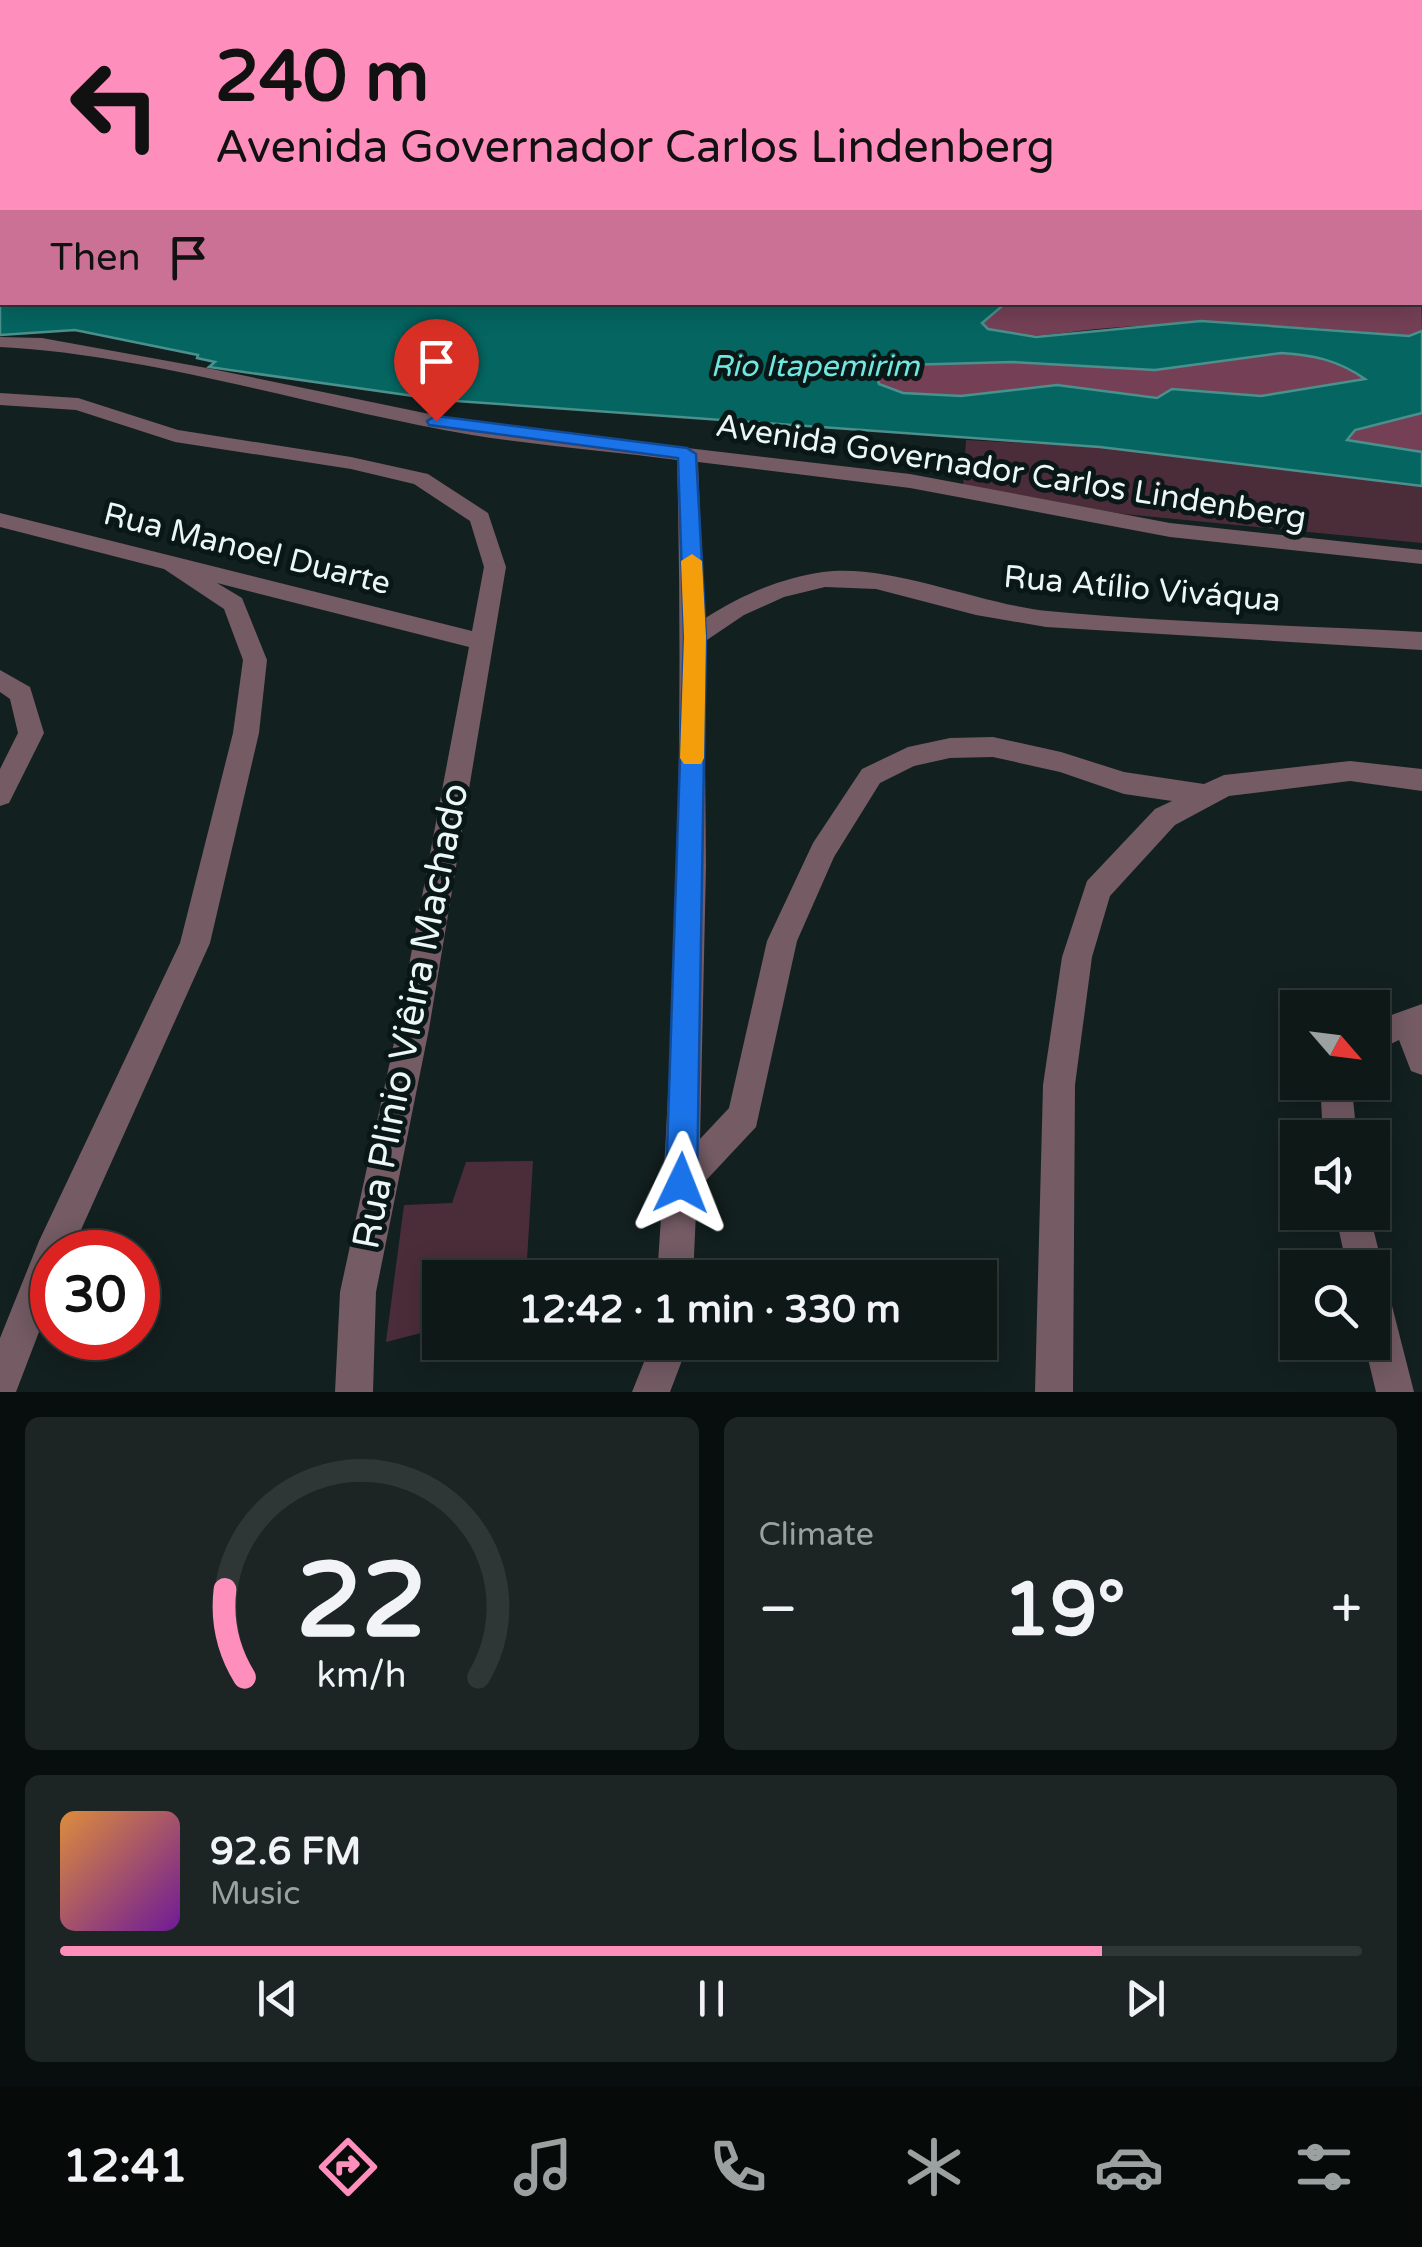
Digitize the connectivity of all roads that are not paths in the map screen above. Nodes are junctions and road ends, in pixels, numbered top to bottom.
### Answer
1 (0, 342) edge
2 (0, 400) edge
3 (687, 454) junction
4 (4, 524) edge
5 (1422, 557) edge
6 (173, 565) junction
7 (695, 637) junction
8 (479, 641) junction
9 (1422, 641) edge
10 (0, 680) edge
11 (1422, 780) edge
12 (1208, 794) junction
13 (0, 795) edge
14 (1415, 1019) edge
15 (1390, 1030) edge
16 (1422, 1060) edge
17 (681, 1183) junction
18 (64, 1230) edge
19 (676, 1260) edge
20 (30, 1310) edge
21 (663, 1360) edge
22 (1387, 1360) edge
23 (0, 1384) edge
24 (354, 1392) edge
25 (650, 1392) edge
26 (1054, 1392) edge
27 (1394, 1392) edge

1 - 3 street, Avenida Governador Carlos Lindenberg
2 - 8 street, Rua Plinio Viêira Machado
3 - 5 street, Avenida Governador Carlos Lindenberg
3 - 7 street
4 - 6 street, Rua Manoel Duarte
6 - 8 street, Rua Manoel Duarte
6 - 18 street
7 - 9 street, Rua Atílio Viváqua
7 - 17 street
8 - 24 street, Rua Plinio Viêira Machado
10 - 13 street
11 - 12 street
12 - 17 street
12 - 26 street
14 - 15 street
14 - 16 street
17 - 19 street
20 - 23 street
21 - 25 street
22 - 27 street

